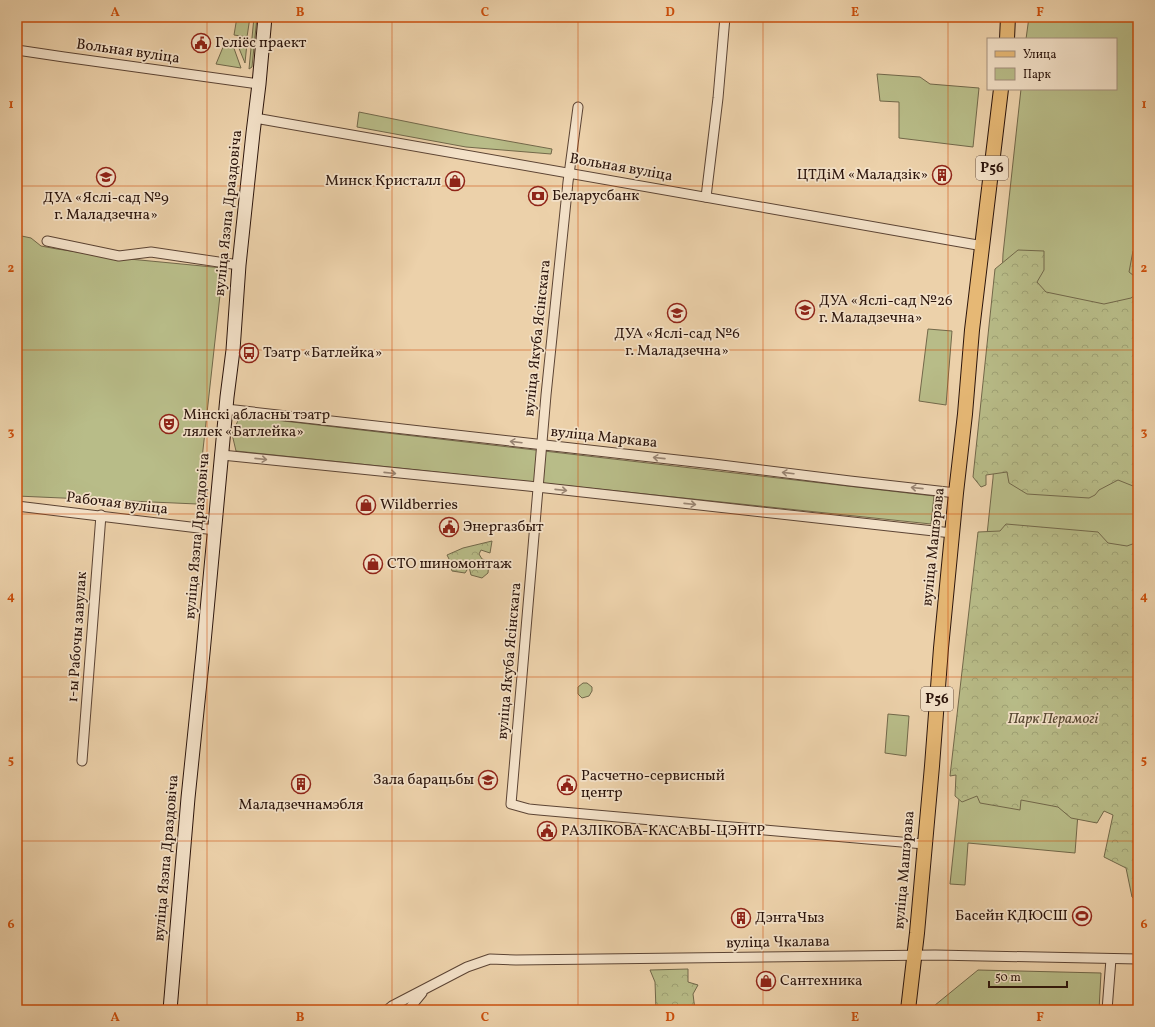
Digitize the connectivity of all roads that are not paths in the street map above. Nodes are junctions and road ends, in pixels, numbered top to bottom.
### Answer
1 (265, 17) edge
2 (725, 17) edge
3 (1008, 17) edge
4 (1007, 38) edge
5 (17, 50) edge
6 (259, 84) junction
7 (1001, 90) edge
8 (578, 107) dead end
9 (255, 118) junction
10 (569, 173) junction
11 (706, 197) junction
12 (47, 241) dead end
13 (983, 246) junction
14 (240, 265) junction
15 (226, 409) junction
16 (542, 445) junction
17 (222, 455) junction
18 (539, 488) junction
19 (956, 493) junction
20 (17, 506) edge
21 (101, 515) junction
22 (214, 530) junction
23 (952, 533) junction
24 (82, 761) dead end
25 (924, 844) junction
26 (915, 955) junction
27 (1114, 959) junction
28 (1138, 960) edge
29 (425, 989) junction
30 (170, 1010) edge
31 (388, 1010) edge
32 (408, 1010) edge
33 (908, 1010) edge
34 (1107, 1010) edge

1 - 6 street, вуліца Язэпа Драздовіча
2 - 11 street
3 - 4 main road
5 - 6 street, Вольная вуліца
6 - 9 street, вуліца Язэпа Драздовіча
7 - 13 main road, вуліца Машэрава / Р56
8 - 10 street, вуліца Якуба Ясінскага
9 - 10 street, Вольная вуліца
9 - 14 street, вуліца Язэпа Драздовіча
10 - 11 street, Вольная вуліца
10 - 16 street, вуліца Якуба Ясінскага
11 - 13 street, Вольная вуліца
12 - 14 street
13 - 19 main road, вуліца Машэрава / Р56
14 - 15 street, вуліца Язэпа Драздовіча
16 -> 15 street, вуліца Маркава
15 - 17 street, вуліца Язэпа Драздовіча
16 - 18 street, вуліца Якуба Ясінскага
19 -> 16 street, вуліца Маркава
17 -> 18 street
17 - 22 street, вуліца Язэпа Драздовіча
18 -> 23 street
18 - 25 street, вуліца Якуба Ясінскага
19 - 23 main road, вуліца Машэрава / Р56
20 - 21 street, Рабочая вуліца
21 - 22 street, Рабочая вуліца
21 - 24 street, 1-ы Рабочы завулак
22 - 30 street, вуліца Язэпа Драздовіча
23 - 25 main road, вуліца Машэрава / Р56
25 - 26 main road, вуліца Машэрава / Р56
26 - 27 street, вуліца Чкалава
26 - 29 street, вуліца Чкалава
26 - 33 main road, вуліца Машэрава / Р56
27 - 28 street, вуліца Чкалава
27 - 34 street
29 - 31 street, вуліца Чкалава
29 - 32 street, вуліца Чкалава

